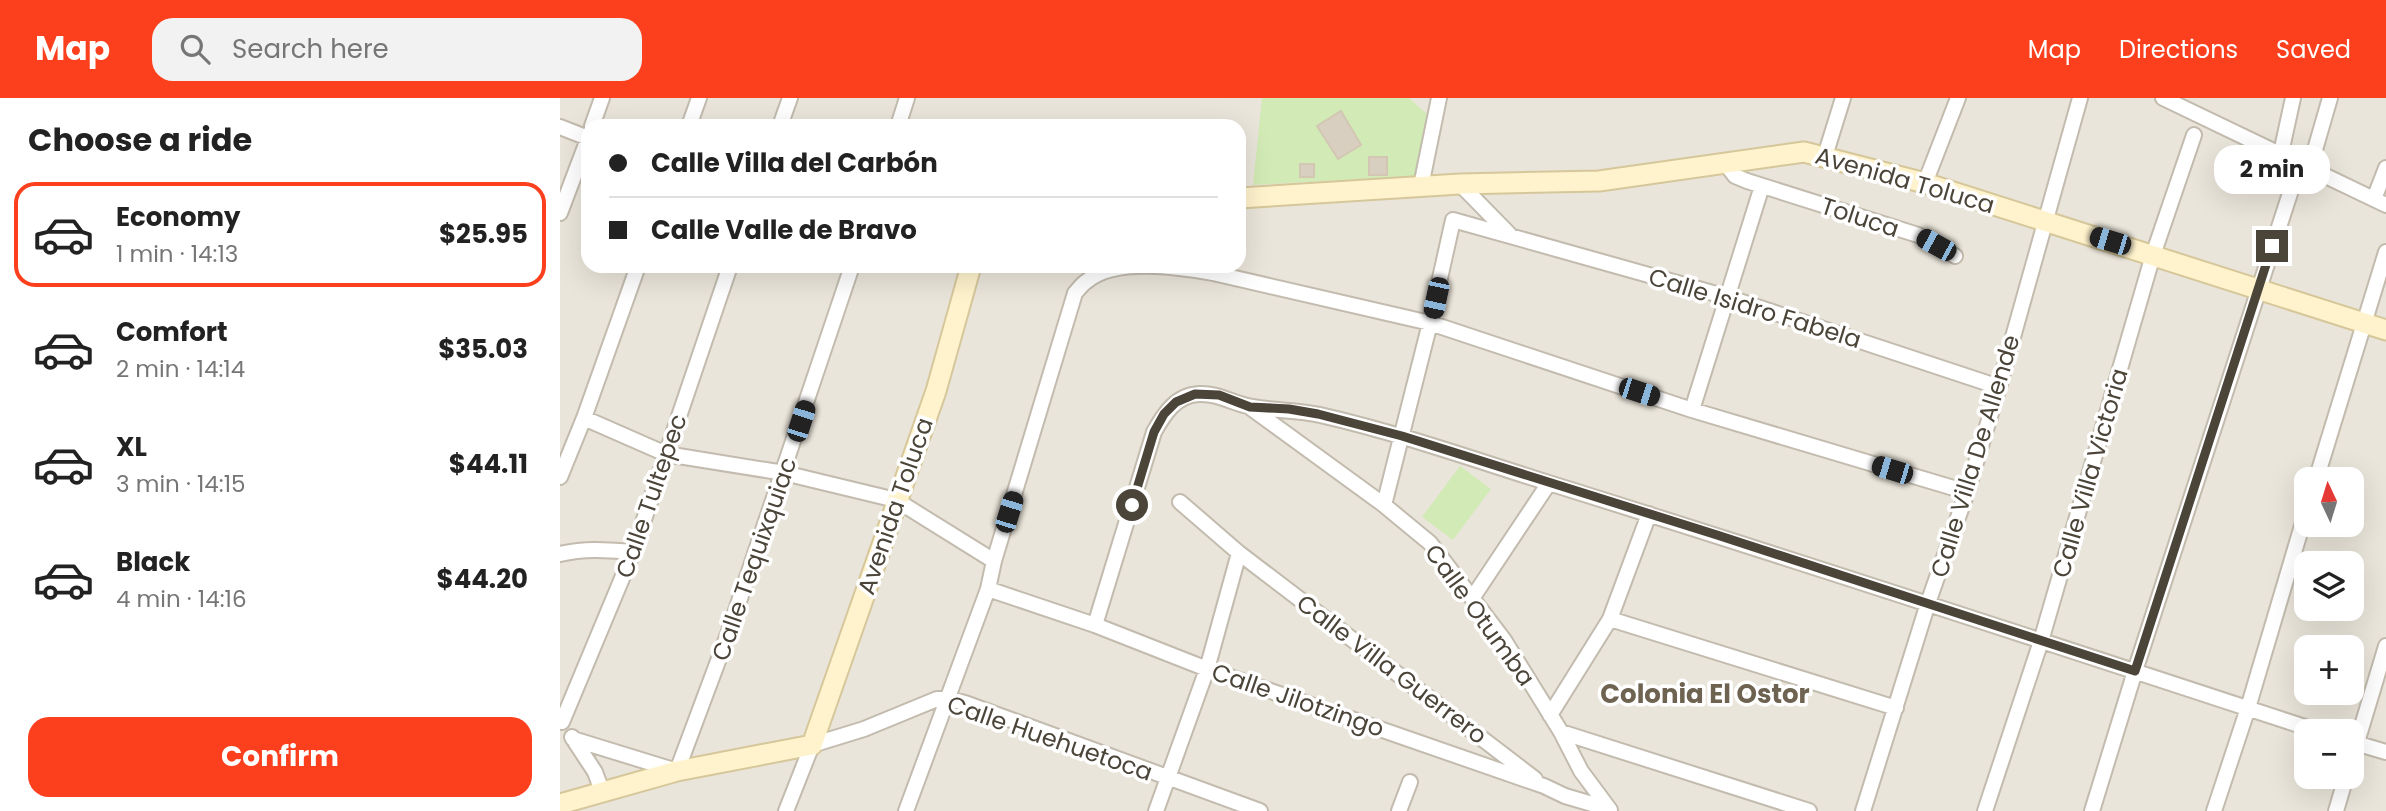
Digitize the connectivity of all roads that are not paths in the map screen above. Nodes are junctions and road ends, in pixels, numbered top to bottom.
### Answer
1 (602, 98) edge
2 (699, 98) edge
3 (790, 98) edge
4 (907, 98) edge
5 (1439, 98) edge
6 (1843, 98) edge
7 (1958, 98) edge
8 (2080, 98) edge
9 (2163, 98) edge
10 (2294, 98) edge
11 (2330, 98) edge
12 (2179, 101) edge
13 (594, 119) edge
14 (691, 119) edge
15 (782, 119) edge
16 (900, 119) edge
17 (560, 127) edge
18 (2194, 135) dead end
19 (581, 136) edge
20 (2281, 153) junction
21 (1825, 156) junction
22 (581, 158) edge
23 (1725, 163) junction
24 (2310, 167) junction
25 (2386, 168) edge
26 (2294, 181) dead end
27 (1926, 183) junction
28 (1460, 184) junction
29 (1422, 186) junction
30 (1762, 186) junction
31 (1246, 198) edge
32 (2380, 202) edge
33 (560, 213) edge
34 (2044, 220) junction
35 (1510, 235) junction
36 (2386, 252) edge
37 (2153, 255) junction
38 (1955, 256) dead end
39 (636, 273) edge
40 (728, 273) edge
41 (850, 273) edge
42 (969, 273) edge
43 (1102, 273) edge
44 (1213, 273) edge
45 (2258, 290) junction
46 (1727, 297) junction
47 (1430, 323) junction
48 (2363, 323) junction
49 (2386, 330) edge
50 (1999, 387) junction
51 (1250, 407) junction
52 (1692, 410) junction
53 (584, 418) junction
54 (1402, 436) junction
55 (666, 454) junction
56 (2320, 467) edge
57 (561, 473) edge
58 (784, 473) junction
59 (1549, 483) junction
60 (1967, 492) junction
61 (896, 500) junction
62 (1181, 502) dead end
63 (1384, 505) junction
64 (1649, 514) junction
65 (2299, 537) edge
66 (632, 552) junction
67 (1239, 553) junction
68 (560, 554) edge
69 (994, 561) junction
70 (988, 589) junction
71 (1473, 597) junction
72 (1928, 603) junction
73 (1610, 619) junction
74 (1095, 625) junction
75 (2041, 641) junction
76 (2386, 646) edge
77 (1207, 669) junction
78 (2135, 671) junction
79 (949, 699) junction
80 (1896, 708) junction
81 (2248, 708) junction
82 (1550, 715) junction
83 (2362, 719) edge
84 (561, 720) edge
85 (2294, 723) edge
86 (1561, 732) junction
87 (573, 739) junction
88 (812, 745) junction
89 (2364, 746) edge
90 (2386, 752) edge
91 (677, 771) junction
92 (1581, 771) junction
93 (1168, 778) junction
94 (1410, 782) dead end
95 (1544, 786) junction
96 (2342, 789) edge
97 (602, 791) junction
98 (1565, 796) junction
99 (560, 804) edge
100 (910, 810) edge
101 (1610, 810) edge
102 (786, 811) edge
103 (1156, 811) edge
104 (1260, 811) edge
105 (1399, 811) edge
106 (1809, 811) edge
107 (1863, 811) edge
108 (1985, 811) edge
109 (2092, 811) edge
110 (2214, 811) edge
111 (2336, 811) edge

1 - 13 street
2 - 14 street
3 - 15 street
4 - 16 street
5 - 29 street
6 - 21 street
7 - 27 street
8 - 34 street, Calle Villa De Allende
9 - 12 street
10 - 20 street
11 - 24 street
12 - 20 street
17 - 19 street
18 - 37 street, Calle Villa Victoria
20 - 24 street
21 - 23 street, Avenida Toluca
21 - 27 street, Avenida Toluca
22 - 33 street
23 - 28 street, Avenida Toluca
23 - 30 street, Toluca
24 - 32 street
25 - 32 street
26 - 45 street
27 - 34 street, Avenida Toluca
28 - 29 street, Avenida Toluca
28 - 35 street, Calle Isidro Fabela
29 - 31 street, Avenida Toluca
30 - 38 street, Toluca
30 - 46 street
34 - 37 street, Avenida Toluca
34 - 50 street, Calle Villa De Allende
35 - 46 street, Calle Isidro Fabela
35 - 47 street, Calle Isidro Fabela
36 - 48 street
37 - 45 street, Avenida Toluca
37 - 75 street, Calle Villa Victoria
39 - 53 street
40 - 55 street, Calle Tultepec
41 - 58 street, Calle Tequixquiac
42 - 61 street, Avenida Toluca
43 - 69 street
44 - 47 street
45 - 48 street, Avenida Toluca
45 - 78 street
46 - 50 street, Calle Isidro Fabela
46 - 52 street
47 - 52 street
47 - 54 street
48 - 49 street, Avenida Toluca
48 - 56 street
50 - 60 street, Calle Villa De Allende
51 - 54 street
51 - 63 street, Calle Otumba
51 - 74 street
52 - 60 street
53 - 55 street
53 - 57 street
54 - 59 street
54 - 63 street
55 - 58 street
55 - 66 street, Calle Tultepec
58 - 61 street
58 - 91 street, Calle Tequixquiac
59 - 64 street
59 - 71 street
60 - 72 street, Calle Villa De Allende
61 - 69 street
61 - 88 street, Avenida Toluca
62 - 67 street, Calle Villa Guerrero
63 - 71 street, Calle Otumba
64 - 72 street
64 - 73 street
65 - 81 street
66 - 68 street
66 - 84 street, Calle Tultepec
67 - 77 street
67 - 95 street, Calle Villa Guerrero
69 - 70 street
70 - 74 street, Calle Jilotzingo
70 - 79 street
71 - 82 street, Calle Otumba
72 - 75 street
72 - 80 street, Calle Villa De Allende
73 - 80 street
73 - 82 street
74 - 77 street, Calle Jilotzingo
75 - 78 street
75 - 108 street, Calle Villa Victoria
76 - 83 street
77 - 93 street
77 - 95 street, Calle Jilotzingo
78 - 81 street
78 - 109 street
79 - 88 street, Calle Huehuetoca
79 - 93 street, Calle Huehuetoca
79 - 100 street
80 - 107 street, Calle Villa De Allende
81 - 85 street
81 - 110 street
82 - 86 street, Calle Otumba
84 - 87 street
86 - 92 street, Calle Otumba
86 - 106 street
87 - 91 street, Calle Huehuetoca
87 - 97 street
88 - 91 street, Calle Huehuetoca
88 - 102 street
89 - 90 street
91 - 97 street, Calle Huehuetoca
92 - 98 street
92 - 101 street, Calle Otumba
93 - 103 street
93 - 104 street, Calle Huehuetoca
94 - 105 street
95 - 98 street, Calle Jilotzingo
96 - 111 street
97 - 99 street, Calle Huehuetoca
98 - 101 street, Calle Jilotzingo

